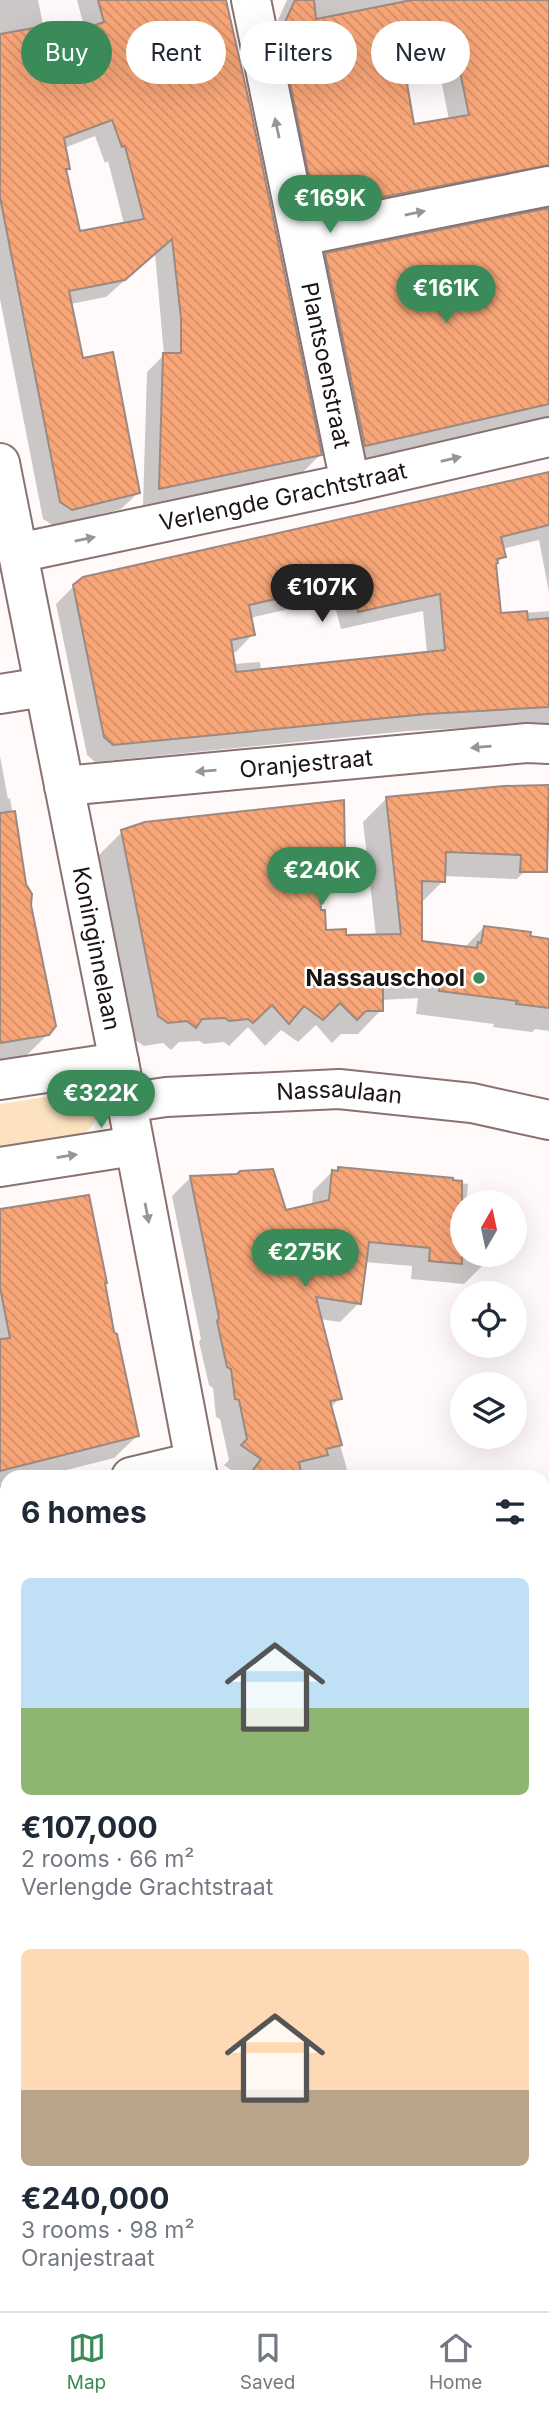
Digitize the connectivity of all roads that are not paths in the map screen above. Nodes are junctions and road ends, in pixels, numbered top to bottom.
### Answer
1 (258, 1) edge
2 (549, 186) edge
3 (300, 236) junction
4 (549, 436) edge
5 (0, 463) edge
6 (351, 483) junction
7 (18, 553) junction
8 (44, 687) junction
9 (0, 694) edge
10 (549, 744) edge
11 (64, 786) junction
12 (119, 1062) junction
13 (0, 1080) edge
14 (126, 1103) junction
15 (549, 1120) edge
16 (134, 1146) junction
17 (0, 1167) edge
18 (196, 1469) edge

3 -> 1 street, Plantsoenstraat
3 -> 2 street
3 - 6 street, Plantsoenstraat
6 -> 4 street, Verlengde Grachtstraat
5 - 7 street, Koninginnelaan
7 -> 6 street, Verlengde Grachtstraat
7 - 8 street, Koninginnelaan
8 - 9 street
8 - 11 street, Koninginnelaan
10 -> 11 street, Oranjestraat
11 - 12 street, Koninginnelaan
12 - 13 street
12 - 14 street, Koninginnelaan
14 - 15 street, Nassaulaan
14 - 16 street, Koninginnelaan
17 -> 16 street
16 -> 18 street, Koninginnelaan

